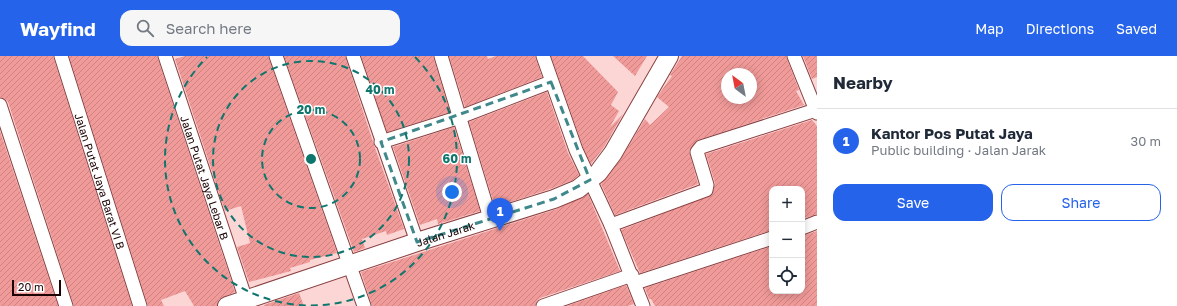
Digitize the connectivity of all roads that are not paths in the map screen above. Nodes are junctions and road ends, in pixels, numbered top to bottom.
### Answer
1 (61, 56) edge
2 (165, 56) edge
3 (276, 56) edge
4 (353, 56) edge
5 (441, 56) edge
6 (543, 56) edge
7 (669, 56) edge
8 (794, 56) edge
9 (551, 82) junction
10 (0, 105) edge
11 (816, 112) edge
12 (460, 116) junction
13 (382, 142) junction
14 (590, 180) junction
15 (490, 218) junction
16 (817, 222) edge
17 (611, 225) junction
18 (805, 227) edge
19 (769, 239) edge
20 (417, 242) junction
21 (349, 265) junction
22 (634, 279) junction
23 (247, 302) edge
24 (66, 306) edge
25 (140, 306) edge
26 (227, 306) edge
27 (364, 306) edge
28 (543, 306) edge
29 (643, 306) edge

1 - 25 street, Jalan Putat Jaya Barat VI B
2 - 23 street, Jalan Putat Jaya Lebar B
3 - 21 street
4 - 13 street
5 - 12 street
6 - 9 street
7 - 14 street, Jalan Jarak
8 - 11 street
9 - 12 street
9 - 14 street
10 - 24 street
11 - 17 street
12 - 13 street
12 - 15 street
13 - 20 street
14 - 15 street, Jalan Jarak
14 - 17 street
15 - 20 street, Jalan Jarak
16 - 18 street
17 - 22 street
19 - 22 street
20 - 21 street, Jalan Jarak
21 - 23 street, Jalan Jarak
21 - 27 street
22 - 28 street
22 - 29 street
23 - 26 street, Jalan Jarak

